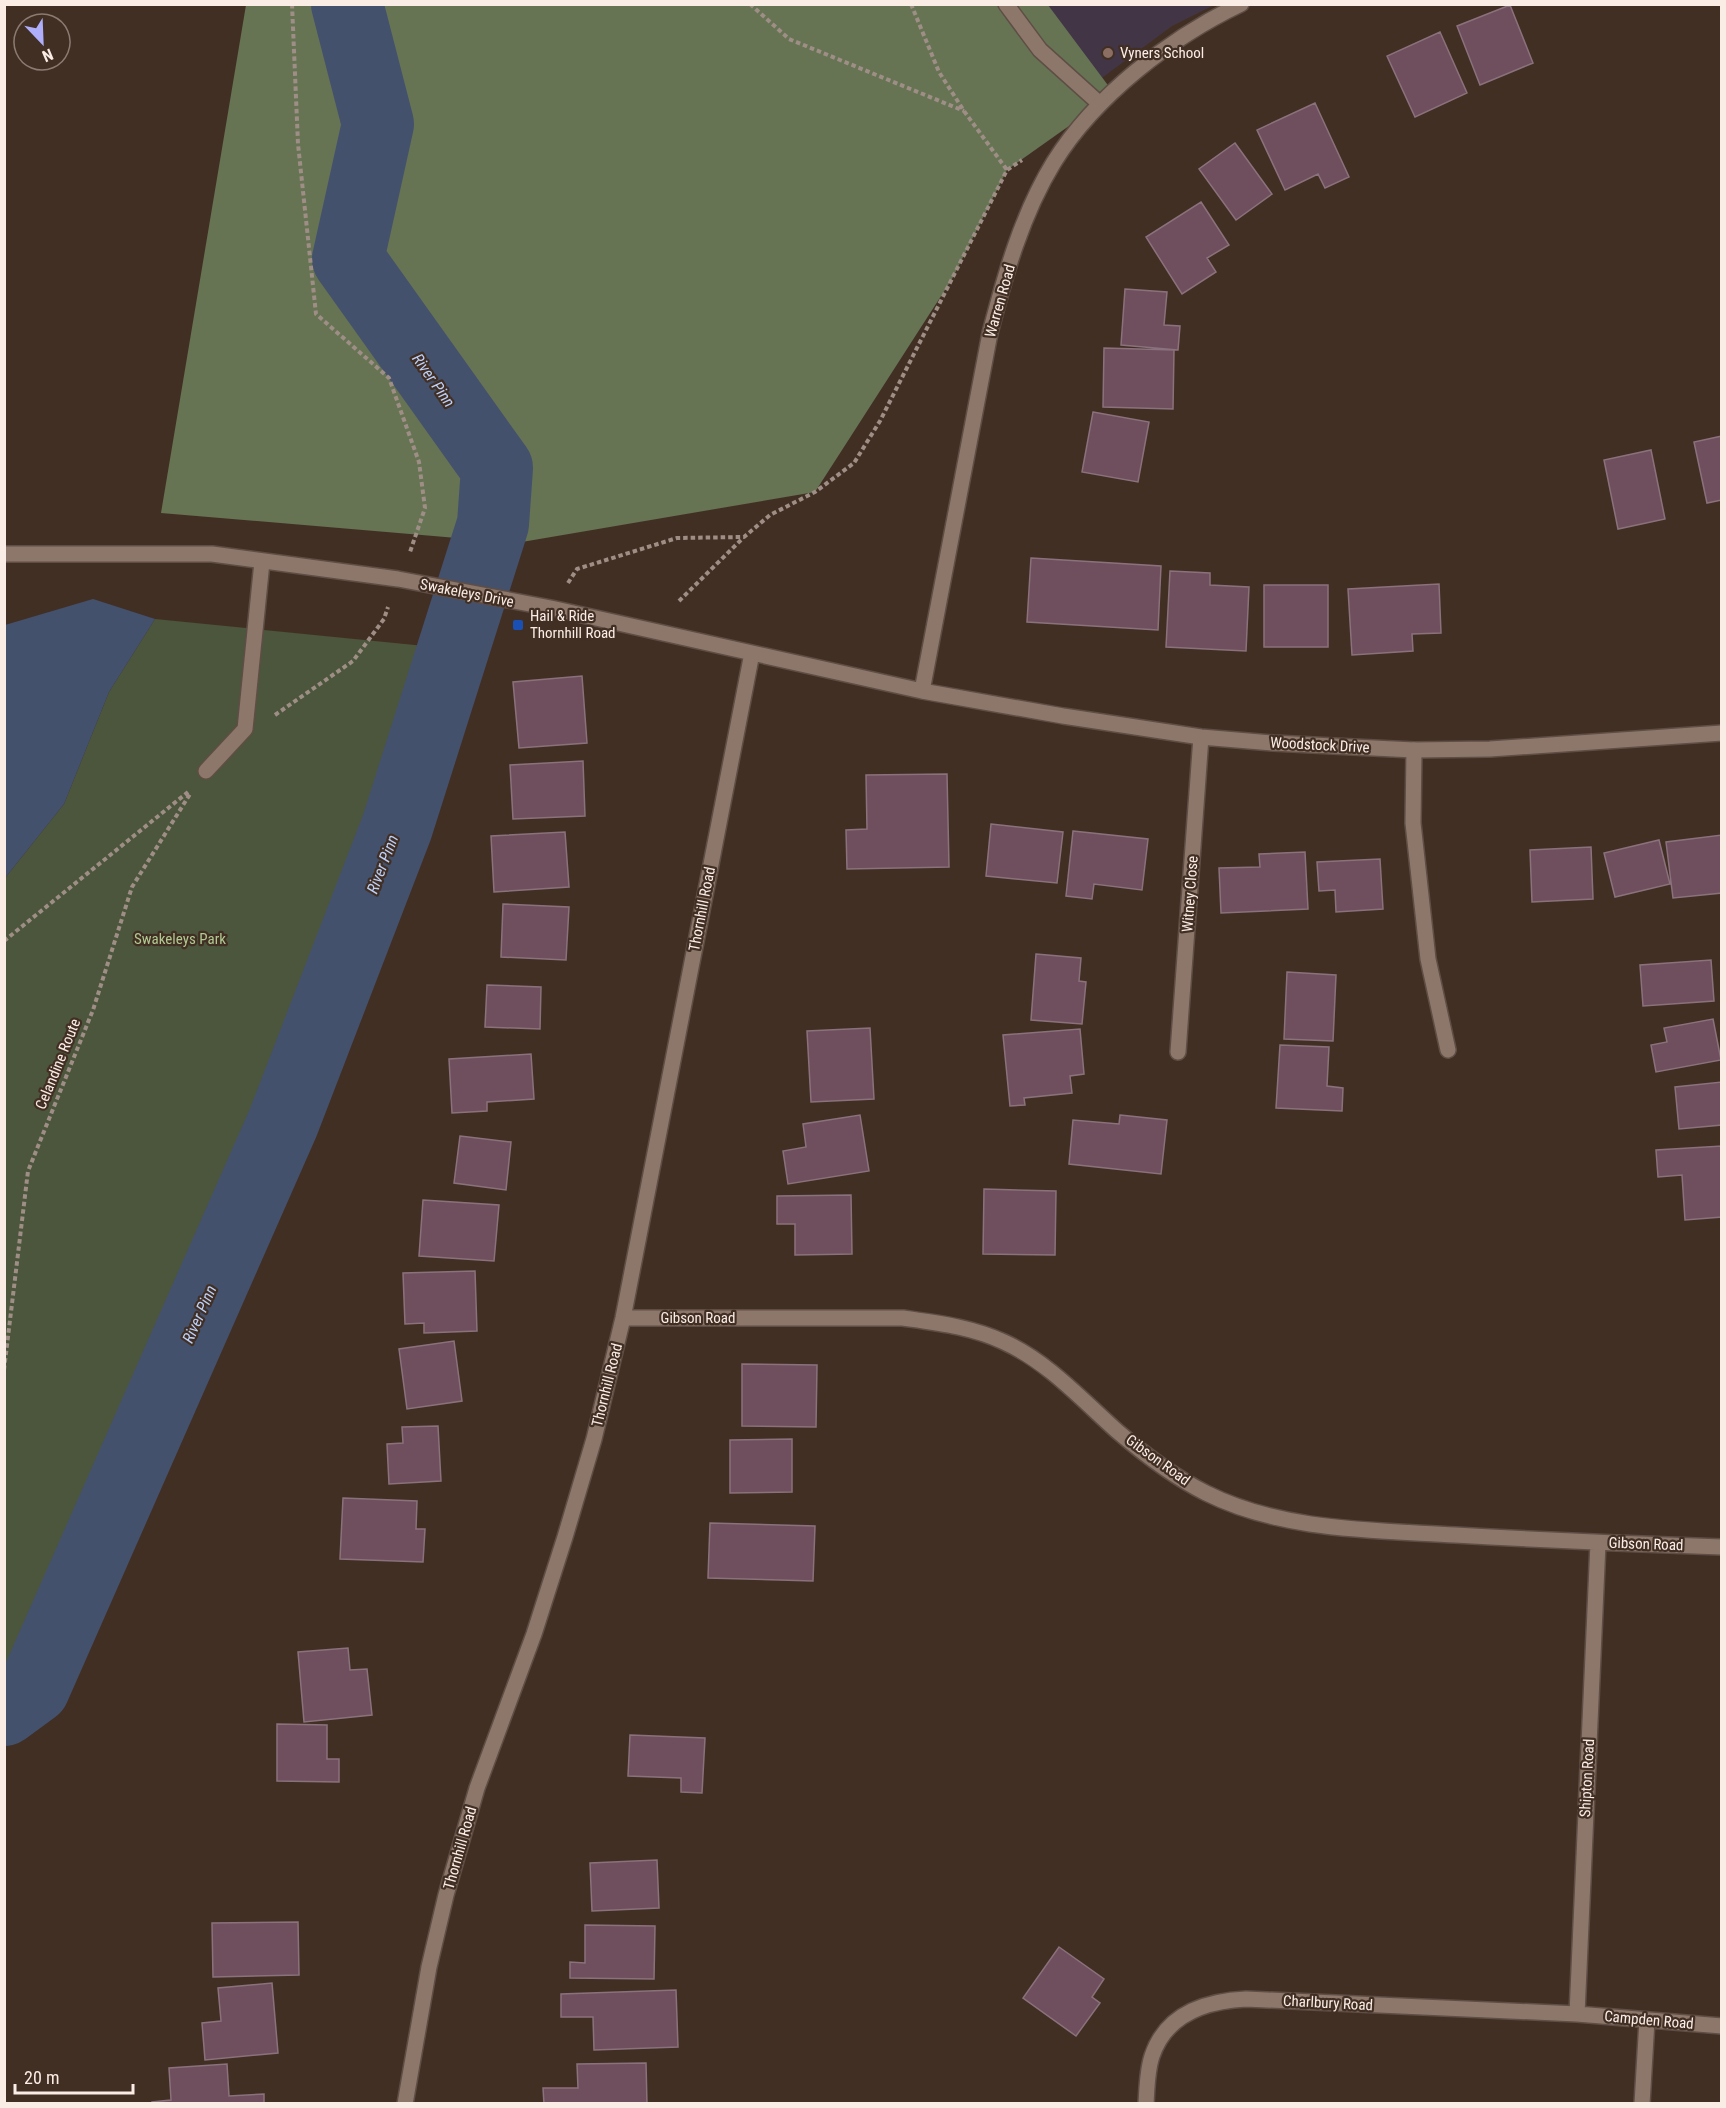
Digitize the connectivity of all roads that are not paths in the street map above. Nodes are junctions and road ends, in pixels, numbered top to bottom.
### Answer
1 (1005, 4) edge
2 (1241, 4) edge
3 (1100, 104) junction
4 (4, 554) edge
5 (262, 562) junction
6 (752, 653) junction
7 (922, 691) junction
8 (1722, 734) edge
9 (1201, 736) junction
10 (1414, 750) junction
11 (206, 771) dead end
12 (1448, 1050) dead end
13 (1179, 1052) dead end
14 (623, 1318) junction
15 (1598, 1543) junction
16 (1722, 1547) edge
17 (1577, 2014) junction
18 (1647, 2020) junction
19 (1722, 2026) edge
20 (405, 2103) edge
21 (1146, 2103) edge
22 (1642, 2103) edge

1 - 3 street
2 - 3 street, Warren Road
3 - 7 street, Warren Road
4 - 5 street, Swakeleys Drive
5 - 6 street, Swakeleys Drive
5 - 11 street
6 - 7 street, Swakeleys Drive
6 - 14 street, Thornhill Road
7 - 9 street, Woodstock Drive
8 - 10 street, Woodstock Drive
9 - 10 street, Woodstock Drive
9 - 13 street, Witney Close
10 - 12 street
14 - 15 street, Gibson Road
14 - 20 street, Thornhill Road
15 - 16 street, Gibson Road
15 - 17 street, Shipton Road
17 - 18 street, Campden Road
17 - 21 street, Charlbury Road
18 - 19 street, Campden Road
18 - 22 street

